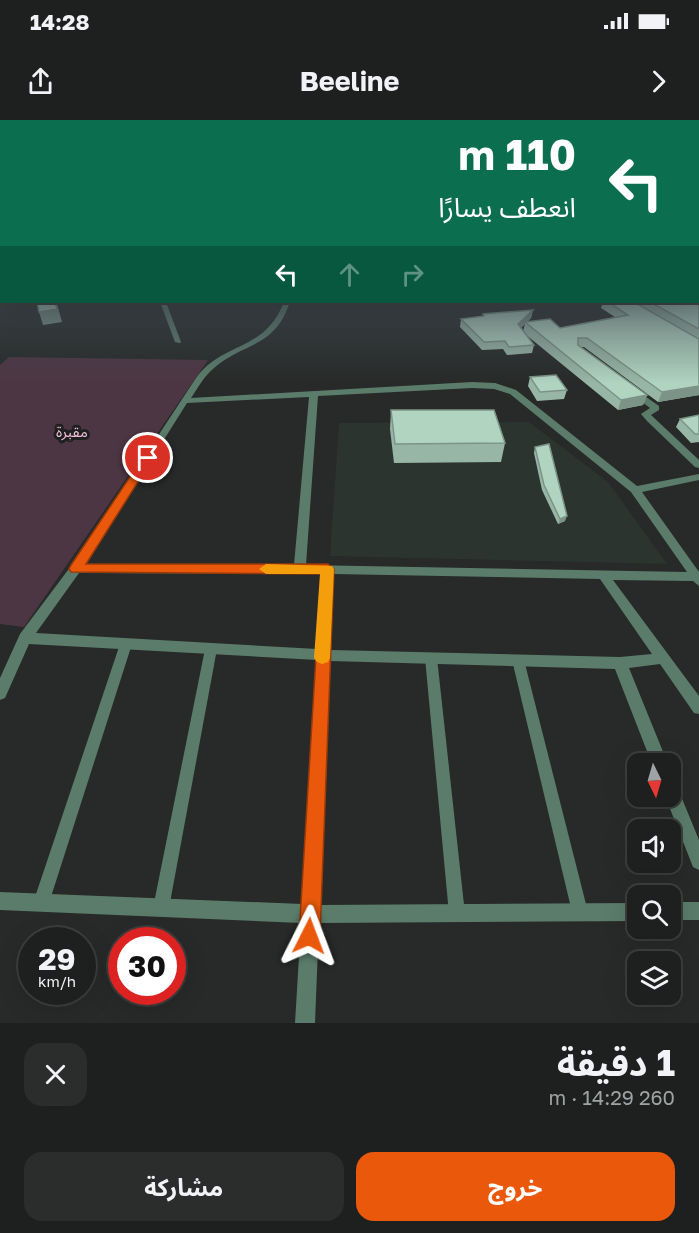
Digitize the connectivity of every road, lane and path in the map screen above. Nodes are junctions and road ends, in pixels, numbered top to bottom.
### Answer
1 (164, 303) edge
2 (287, 303) edge
3 (178, 342) dead end
4 (623, 383) edge
5 (315, 394) junction
6 (184, 401) junction
7 (699, 465) edge
8 (699, 477) edge
9 (635, 490) junction
10 (300, 568) junction
11 (76, 569) junction
12 (328, 569) junction
13 (604, 576) junction
14 (698, 579) edge
15 (25, 638) junction
16 (126, 644) junction
17 (211, 649) junction
18 (322, 655) junction
19 (431, 658) junction
20 (663, 658) junction
21 (518, 660) junction
22 (620, 663) junction
23 (0, 694) edge
24 (699, 708) edge
25 (656, 753) edge
26 (677, 807) edge
27 (699, 861) edge
28 (0, 901) edge
29 (41, 903) junction
30 (161, 908) junction
31 (681, 911) edge
32 (699, 911) edge
33 (580, 912) junction
34 (627, 912) edge
35 (311, 914) junction
36 (457, 914) junction
37 (305, 1023) edge

1 - 3 lane
2 - 6 street
4 - 7 street
5 - 6 street
5 - 9 street
5 - 10 street
6 - 11 street
8 - 9 street
9 - 14 street
10 - 11 street
10 - 12 street
11 - 15 street
12 - 13 street
12 - 18 street
13 - 14 street
13 - 20 street
15 - 16 street
15 - 23 street
16 - 17 street
16 - 29 lane
17 - 18 street
17 - 30 lane
18 - 19 street
18 - 35 street
19 - 21 street
19 - 36 lane
20 - 22 street
20 - 24 street
21 - 22 street
21 - 33 lane
22 - 25 street
26 - 27 street
28 - 29 street
29 - 30 street
30 - 35 street
31 - 32 street
33 - 34 street
33 - 36 street
35 - 36 street
35 - 37 street

